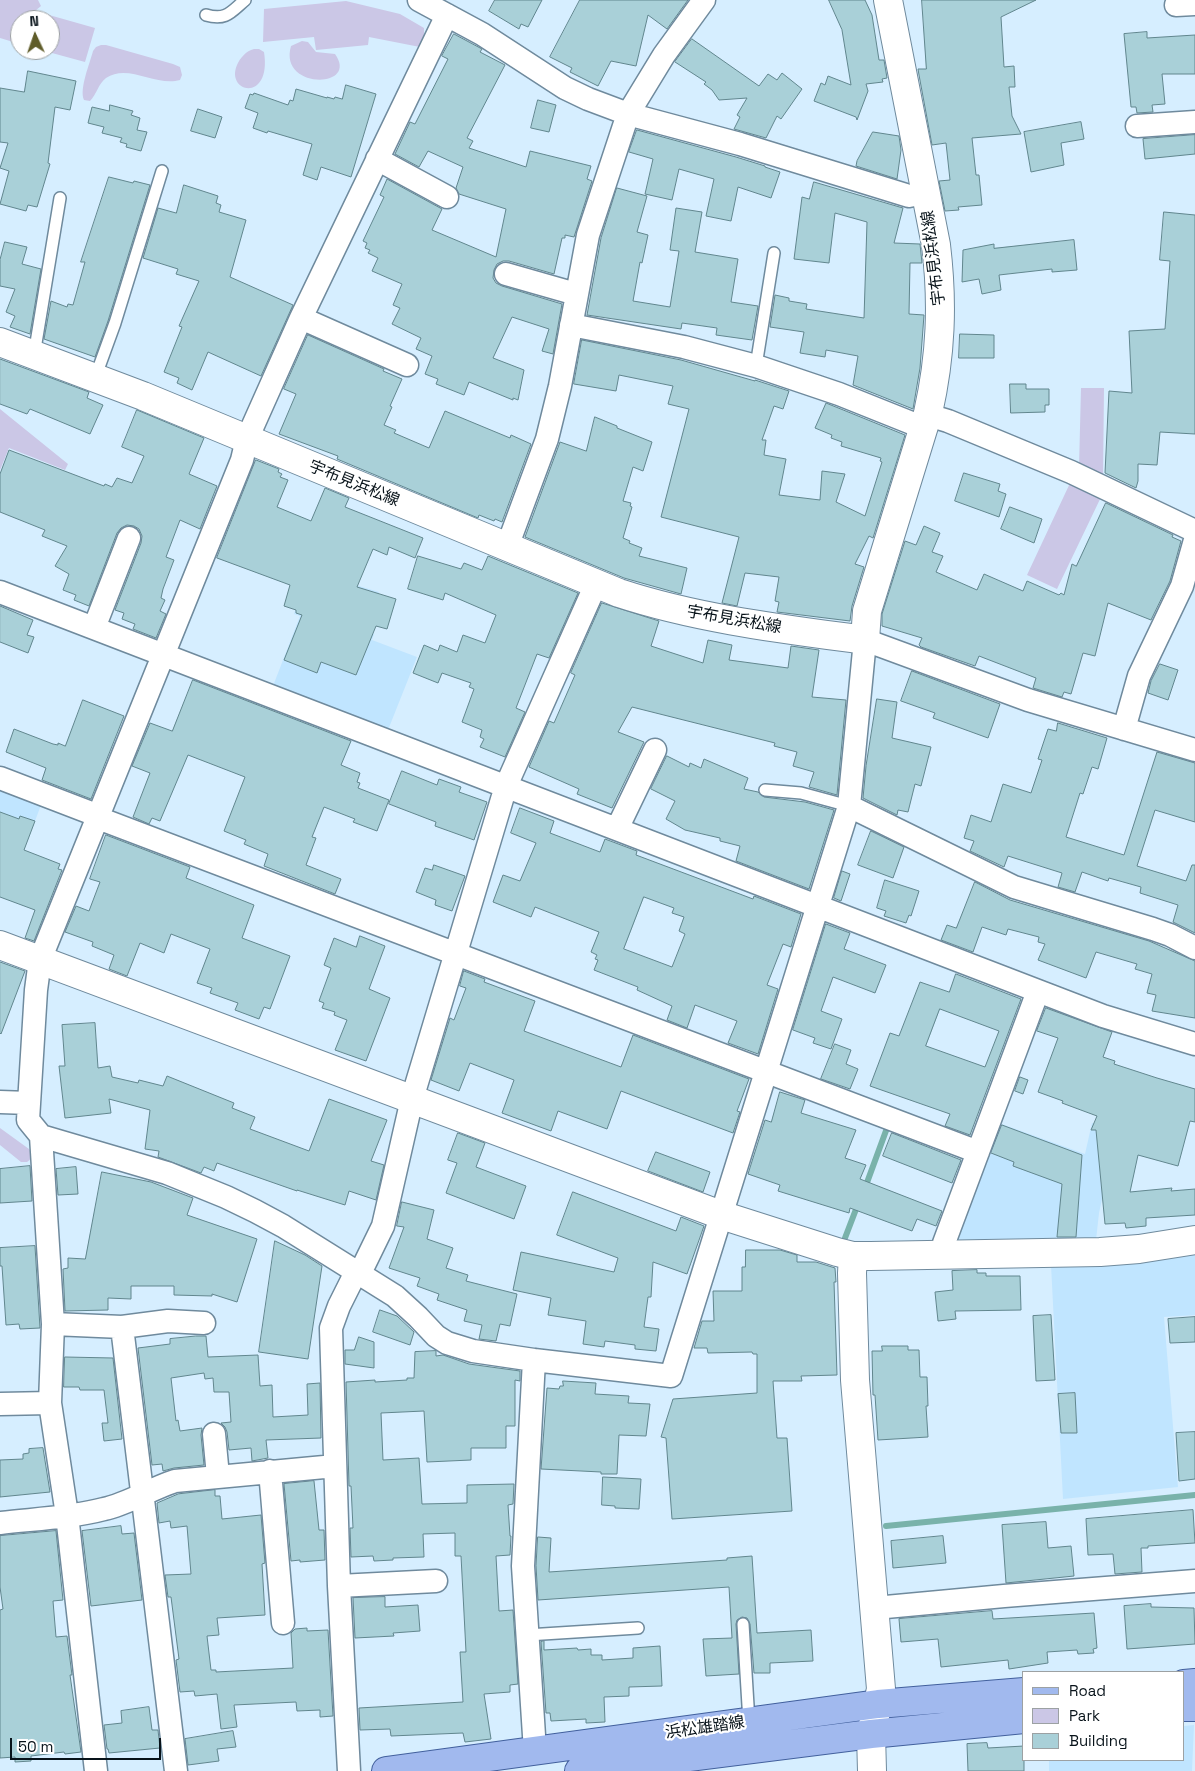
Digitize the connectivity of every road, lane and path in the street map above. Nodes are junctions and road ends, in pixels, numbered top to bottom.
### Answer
1 (245, 0) edge
2 (419, 0) edge
3 (704, 0) edge
4 (888, 0) edge
5 (206, 15) dead end
6 (447, 15) junction
7 (628, 114) junction
8 (1195, 122) edge
9 (1137, 126) dead end
10 (378, 159) junction
11 (162, 171) dead end
12 (925, 193) junction
13 (447, 197) dead end
14 (60, 198) dead end
15 (774, 253) dead end
16 (506, 274) dead end
17 (576, 294) junction
18 (302, 318) junction
19 (571, 324) junction
20 (0, 342) edge
21 (34, 355) junction
22 (407, 365) dead end
23 (756, 366) junction
24 (95, 378) junction
25 (926, 421) junction
26 (247, 439) junction
27 (1195, 531) edge
28 (129, 538) dead end
29 (1195, 540) edge
30 (507, 547) junction
31 (596, 584) junction
32 (0, 592) edge
33 (94, 628) junction
34 (865, 640) junction
35 (164, 655) junction
36 (1124, 728) junction
37 (656, 750) dead end
38 (1195, 750) edge
39 (0, 778) edge
40 (506, 786) junction
41 (765, 790) dead end
42 (849, 806) junction
43 (99, 817) junction
44 (617, 829) junction
45 (818, 906) junction
46 (0, 945) edge
47 (1195, 948) edge
48 (455, 954) junction
49 (40, 960) junction
50 (1038, 991) junction
51 (1195, 1044) edge
52 (766, 1072) junction
53 (412, 1099) junction
54 (0, 1102) edge
55 (29, 1103) junction
56 (41, 1136) junction
57 (978, 1152) junction
58 (721, 1215) junction
59 (1195, 1240) edge
60 (944, 1255) junction
61 (853, 1256) junction
62 (358, 1273) junction
63 (204, 1323) dead end
64 (53, 1324) junction
65 (122, 1327) junction
66 (534, 1360) junction
67 (0, 1404) edge
68 (50, 1404) junction
69 (214, 1434) dead end
70 (335, 1466) junction
71 (270, 1471) junction
72 (218, 1476) junction
73 (142, 1493) junction
74 (67, 1515) junction
75 (0, 1523) edge
76 (436, 1581) dead end
77 (1195, 1581) edge
78 (338, 1586) junction
79 (874, 1608) junction
80 (283, 1623) dead end
81 (742, 1624) dead end
82 (638, 1628) dead end
83 (527, 1635) junction
84 (1022, 1692) edge
85 (878, 1704) junction
86 (1022, 1719) edge
87 (749, 1722) junction
88 (871, 1734) junction
89 (535, 1751) junction
90 (96, 1771) edge
91 (176, 1771) edge
92 (349, 1771) edge
93 (386, 1771) edge
94 (579, 1771) edge
95 (872, 1771) edge

1 - 5 lane
2 - 6 street
3 - 7 street
4 - 12 street, 宇布見浜松線
6 - 7 street
6 - 10 street
7 - 12 street
7 - 17 street
8 - 9 street
10 - 13 street
10 - 18 street
11 - 24 lane
12 - 25 street, 宇布見浜松線
14 - 21 lane
15 - 23 lane
16 - 17 street
17 - 19 street
18 - 22 street
18 - 26 street
19 - 23 street
19 - 30 street
20 - 21 street, 宇布見浜松線
21 - 24 street, 宇布見浜松線
23 - 25 street
24 - 26 street, 宇布見浜松線
25 - 27 street
25 - 34 street, 宇布見浜松線
26 - 30 street, 宇布見浜松線
26 - 35 street
28 - 33 street
29 - 36 street
30 - 31 street, 宇布見浜松線
31 - 34 street, 宇布見浜松線
31 - 40 street
32 - 33 street
33 - 35 street
34 - 36 street
34 - 42 street
35 - 40 street
35 - 43 street
36 - 38 street
37 - 44 street
39 - 43 street
40 - 44 street
40 - 48 street
41 - 42 lane
42 - 45 street
42 - 47 street
43 - 48 street
43 - 49 street
44 - 45 street
45 - 50 street
45 - 52 street
46 - 49 street
48 - 52 street
48 - 53 street
49 - 53 street
49 - 55 street
50 - 51 street
50 - 57 street
52 - 57 street
52 - 58 street
53 - 58 street
53 - 62 street
54 - 55 street
55 - 56 street
56 - 62 street
56 - 64 street
57 - 60 street
58 - 61 street
58 - 66 street
59 - 60 street
60 - 61 street
61 - 79 street
62 - 66 street
62 - 70 street
63 - 65 street
64 - 65 street
64 - 68 street
65 - 73 street
66 - 83 street
67 - 68 street
68 - 74 street
69 - 72 street
70 - 71 street
70 - 78 street
71 - 72 street
71 - 80 street
72 - 73 street
73 - 74 street
73 - 91 street
74 - 75 street
74 - 90 street
76 - 78 street
77 - 79 street
78 - 92 street
79 - 85 street
81 - 87 lane
82 - 83 lane
83 - 89 street
84 - 85 main road, 浜松雄踏線
85 - 87 main road, 浜松雄踏線
85 - 88 street
86 - 88 main road, 浜松雄踏線
87 - 89 main road, 浜松雄踏線
88 - 94 main road, 浜松雄踏線
88 - 95 street
89 - 93 main road, 浜松雄踏線

